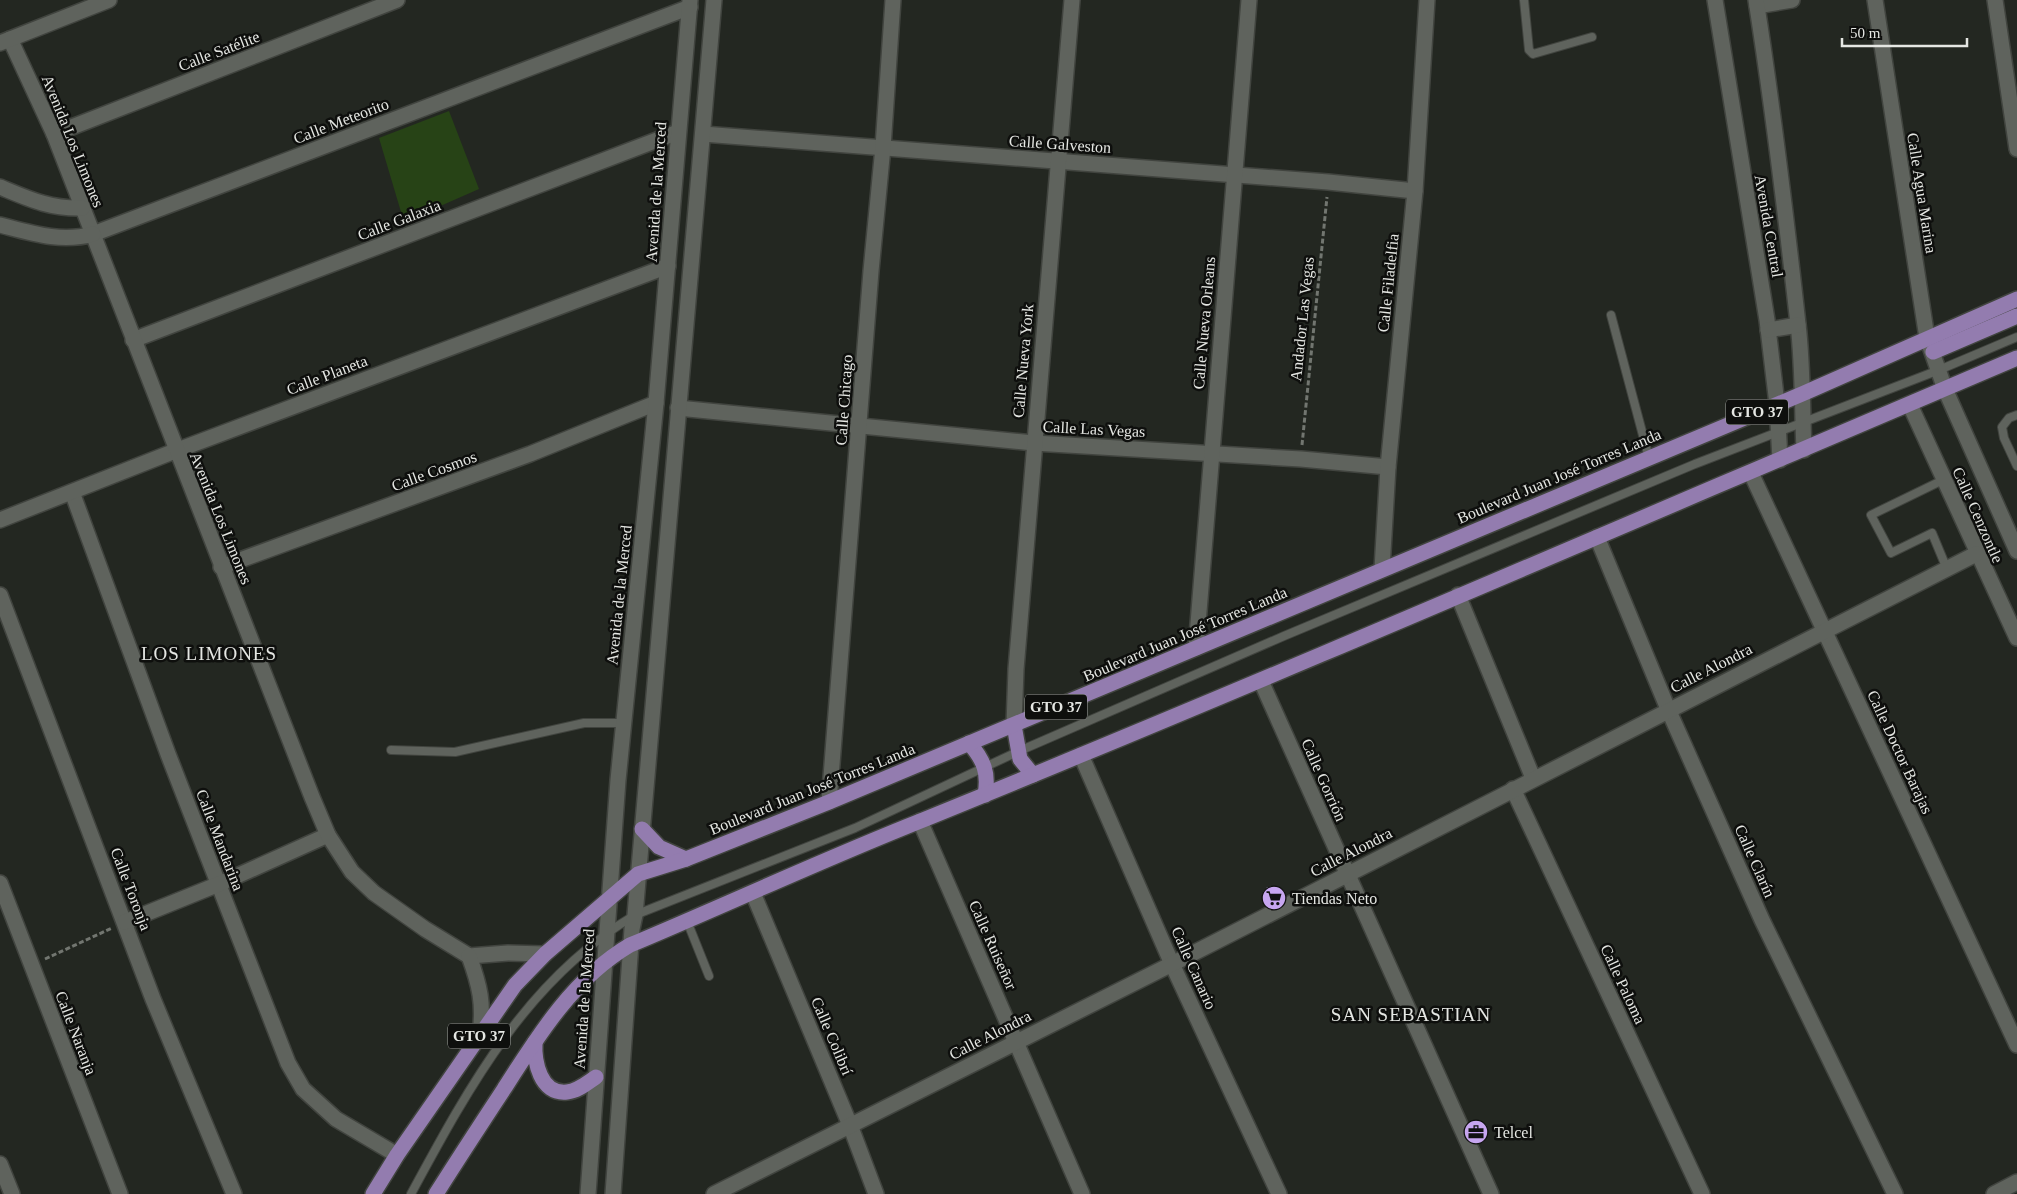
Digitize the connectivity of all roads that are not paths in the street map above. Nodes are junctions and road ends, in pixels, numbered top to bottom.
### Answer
1 (109, 0) edge
2 (397, 0) edge
3 (714, 0) edge
4 (893, 0) edge
5 (1072, 0) edge
6 (1249, 0) edge
7 (1427, 0) edge
8 (1524, 0) edge
9 (1715, 0) edge
10 (1792, 0) edge
11 (1875, 0) edge
12 (1995, 0) edge
13 (1756, 3) edge
14 (690, 4) edge
15 (1592, 37) dead end
16 (5, 41) edge
17 (678, 132) junction
18 (54, 134) junction
19 (703, 134) junction
20 (883, 147) junction
21 (2017, 149) edge
22 (1057, 161) junction
23 (1234, 174) junction
24 (0, 187) edge
25 (1415, 190) junction
26 (82, 208) junction
27 (0, 226) edge
28 (93, 234) junction
29 (668, 266) junction
30 (2017, 299) edge
31 (1610, 315) dead end
32 (2017, 316) edge
33 (1798, 325) junction
34 (1768, 330) junction
35 (2017, 337) edge
36 (133, 340) junction
37 (1930, 345) junction
38 (2017, 358) edge
39 (1938, 370) junction
40 (1945, 389) junction
41 (1802, 394) junction
42 (656, 403) junction
43 (1777, 404) junction
44 (1910, 405) junction
45 (678, 408) junction
46 (2017, 415) edge
47 (1803, 422) junction
48 (859, 428) junction
49 (1778, 433) junction
50 (1034, 443) junction
51 (1804, 450) junction
52 (176, 451) junction
53 (1211, 453) junction
54 (1649, 458) junction
55 (1780, 460) junction
56 (2017, 466) edge
57 (1388, 467) junction
58 (1751, 473) junction
59 (1943, 480) junction
60 (72, 492) junction
61 (0, 520) edge
62 (1597, 537) junction
63 (2017, 551) edge
64 (1976, 554) junction
65 (222, 566) junction
66 (1947, 569) junction
67 (1382, 570) junction
68 (0, 595) edge
69 (1458, 595) junction
70 (1825, 630) junction
71 (2017, 638) edge
72 (1196, 648) junction
73 (1260, 681) junction
74 (1668, 709) junction
75 (623, 723) junction
76 (1014, 725) junction
77 (969, 743) junction
78 (391, 750) dead end
79 (1017, 752) junction
80 (1081, 755) junction
81 (985, 768) junction
82 (1034, 775) junction
83 (1533, 778) junction
84 (1512, 789) junction
85 (985, 795) junction
86 (829, 802) junction
87 (920, 821) junction
88 (642, 828) junction
89 (328, 835) junction
90 (686, 859) junction
91 (638, 874) junction
92 (1346, 874) junction
93 (0, 883) edge
94 (219, 884) junction
95 (753, 894) junction
96 (610, 898) junction
97 (635, 915) junction
98 (687, 921) junction
99 (125, 922) junction
100 (607, 931) junction
101 (630, 944) junction
102 (545, 954) junction
103 (469, 956) junction
104 (606, 959) junction
105 (1172, 964) junction
106 (709, 976) dead end
107 (480, 1036) junction
108 (535, 1040) junction
109 (1016, 1041) junction
110 (2017, 1046) edge
111 (596, 1077) junction
112 (850, 1125) junction
113 (397, 1155) junction
114 (0, 1164) edge
115 (2017, 1182) edge
116 (12, 1194) edge
117 (120, 1194) edge
118 (234, 1194) edge
119 (373, 1194) edge
120 (411, 1194) edge
121 (436, 1194) edge
122 (588, 1194) edge
123 (613, 1194) edge
124 (714, 1194) edge
125 (876, 1194) edge
126 (1082, 1194) edge
127 (1279, 1194) edge
128 (1491, 1194) edge
129 (1702, 1194) edge
130 (1895, 1194) edge
131 (1994, 1194) edge

1 - 16 street
2 - 18 street, Calle Satélite
3 - 19 street
4 - 20 street, Calle Chicago
5 - 22 street, Calle Nueva York
6 - 23 street, Calle Nueva Orleans
7 - 25 street, Calle Filadelfia
8 - 15 lane
9 - 34 street, Avenida Central
10 - 13 street
11 - 37 street, Calle Agua Marina
12 - 21 street
13 - 33 street, Avenida Central
14 - 17 street, Avenida de la Merced
14 - 28 street, Calle Meteorito
16 - 18 street, Avenida Los Limones
17 - 29 street, Avenida de la Merced
17 - 36 street, Calle Galaxia
18 - 26 street, Avenida Los Limones
19 - 20 street, Calle Galveston
19 - 45 street
20 - 22 street, Calle Galveston
20 - 48 street, Calle Chicago
22 - 23 street, Calle Galveston
22 - 50 street, Calle Nueva York
23 - 25 street, Calle Galveston
23 - 53 street, Calle Nueva Orleans
24 - 26 street
25 - 57 street, Calle Filadelfia
26 - 28 street, Avenida Los Limones
27 - 28 street, Calle Meteorito
28 - 36 street, Avenida Los Limones
29 - 42 street, Avenida de la Merced
29 - 52 street, Calle Planeta
30 - 37 main road, Boulevard Juan José Torres Landa / GTO 37
31 - 54 lane
32 - 37 main road
33 - 34 street
33 - 41 street, Avenida Central
34 - 43 street, Avenida Central
35 - 39 lane
36 - 52 street, Avenida Los Limones
37 - 39 street, Calle Agua Marina
37 - 41 main road, Boulevard Juan José Torres Landa / GTO 37
38 - 40 main road, GTO 37
39 - 40 street, Calle Agua Marina
39 - 47 lane
40 - 44 main road, GTO 37
40 - 63 street, Calle Cenzontle
41 - 43 main road, Boulevard Juan José Torres Landa / GTO 37
41 - 47 street, Avenida Central
42 - 65 street, Calle Cosmos
42 - 75 street, Avenida de la Merced
43 - 49 street, Avenida Central
43 - 54 main road, Boulevard Juan José Torres Landa / GTO 37
44 - 51 main road, GTO 37
44 - 59 street, Calle Cenzontle
45 - 48 street, Calle Las Vegas
45 - 88 street
46 - 56 lane
47 - 49 lane
47 - 51 street, Avenida Central
48 - 50 street, Calle Las Vegas
48 - 86 street, Calle Chicago
49 - 55 street, Avenida Central
49 - 79 lane
50 - 53 street, Calle Las Vegas
50 - 76 street, Calle Nueva York
51 - 55 main road, GTO 37
52 - 60 street, Calle Planeta
52 - 65 street, Avenida Los Limones
53 - 57 street, Calle Las Vegas
53 - 72 street, Calle Nueva Orleans
54 - 67 main road, Boulevard Juan José Torres Landa / GTO 37
55 - 58 main road, GTO 37
57 - 67 street, Calle Filadelfia
58 - 62 main road, GTO 37
58 - 70 street, Calle Doctor Barajas
59 - 64 street, Calle Cenzontle
59 - 66 lane
60 - 61 street, Calle Planeta
60 - 94 street, Calle Mandarina
62 - 69 main road, GTO 37
62 - 74 street, Calle Clarín
64 - 66 street, Calle Alondra
64 - 71 street, Calle Cenzontle
65 - 89 street, Avenida Los Limones
66 - 70 street, Calle Alondra
67 - 72 main road, Boulevard Juan José Torres Landa / GTO 37
68 - 99 street, Calle Toronja
69 - 73 main road, GTO 37
69 - 83 street
70 - 74 street, Calle Alondra
70 - 110 street, Calle Doctor Barajas
72 - 76 main road, Boulevard Juan José Torres Landa / GTO 37
73 - 80 main road, GTO 37
73 - 92 street, Calle Gorrión
74 - 83 street, Calle Alondra
74 - 130 street, Calle Clarín
75 - 78 lane
75 - 96 street, Avenida de la Merced
76 - 77 main road, Boulevard Juan José Torres Landa / GTO 37
76 - 79 main road
77 - 81 main road
77 - 86 main road, Boulevard Juan José Torres Landa / GTO 37
79 - 81 lane
79 - 82 main road
80 - 82 main road, GTO 37
80 - 105 street, Calle Canario
81 - 85 main road
81 - 97 lane
82 - 85 main road, GTO 37
83 - 84 street, Calle Alondra
84 - 92 street, Calle Alondra
84 - 129 street, Calle Paloma
85 - 87 main road, GTO 37
86 - 90 main road, Boulevard Juan José Torres Landa / GTO 37
87 - 95 main road, GTO 37
87 - 109 street, Calle Ruiseñor
88 - 90 main road
88 - 91 street
89 - 94 street
89 - 103 street, Avenida Los Limones
90 - 91 main road, Boulevard Juan José Torres Landa / GTO 37
91 - 96 main road, Boulevard Juan José Torres Landa / GTO 37
91 - 97 street
92 - 105 street, Calle Alondra
92 - 128 street, Calle Gorrión
93 - 117 street, Calle Naranja
94 - 99 street
94 - 113 street, Calle Mandarina
95 - 98 main road, GTO 37
95 - 112 street, Calle Colibrí
96 - 100 street, Avenida de la Merced
96 - 102 main road, Boulevard Juan José Torres Landa / GTO 37
97 - 100 lane
97 - 101 street
98 - 101 main road, GTO 37
98 - 106 lane
99 - 118 street, Calle Toronja
100 - 104 street, Avenida de la Merced
100 - 120 lane
101 - 104 main road, GTO 37
101 - 123 street
102 - 103 street
102 - 107 main road, Boulevard Juan José Torres Landa / GTO 37
103 - 107 street
104 - 108 main road, GTO 37
104 - 111 street, Avenida de la Merced
105 - 109 street, Calle Alondra
105 - 127 street, Calle Canario
107 - 113 main road, Boulevard Juan José Torres Landa / GTO 37
108 - 111 main road
108 - 121 main road, GTO 37
109 - 112 street, Calle Alondra
109 - 126 street, Calle Ruiseñor
111 - 122 street, Avenida de la Merced
112 - 124 street, Calle Alondra
112 - 125 street, Calle Colibrí
113 - 119 main road, Boulevard Juan José Torres Landa / GTO 37
114 - 116 street
115 - 131 street

